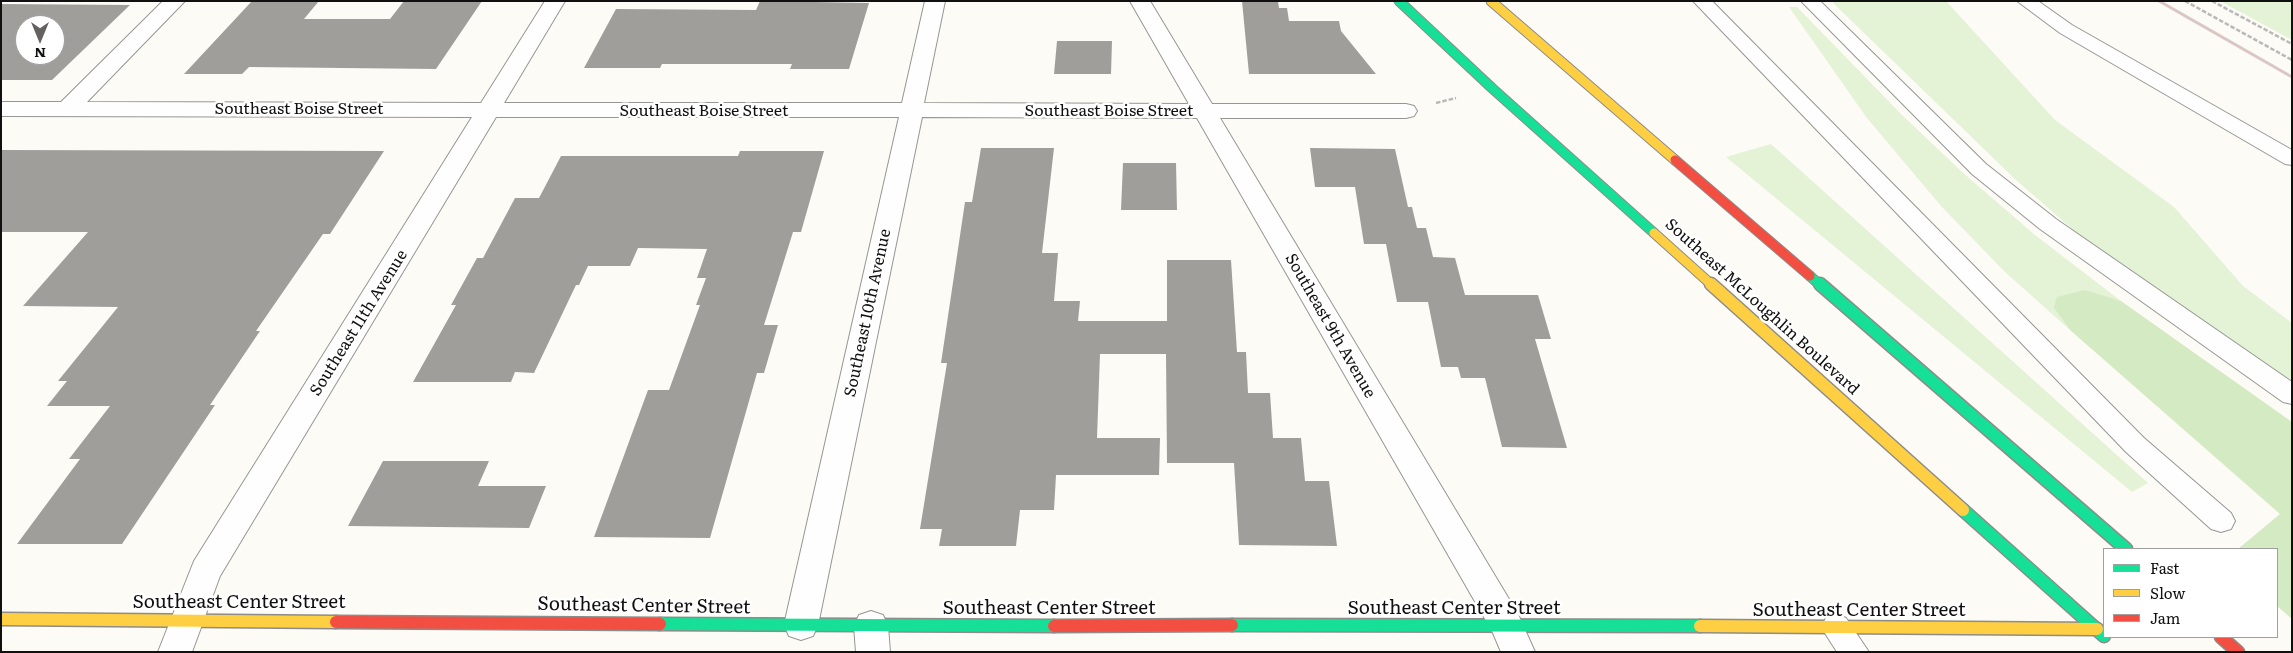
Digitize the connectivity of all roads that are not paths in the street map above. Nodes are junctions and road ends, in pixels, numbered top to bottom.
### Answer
1 (175, 1) edge
2 (555, 1) edge
3 (935, 1) edge
4 (1140, 1) edge
5 (1399, 1) edge
6 (1491, 1) edge
7 (1702, 1) edge
8 (1810, 1) edge
9 (2026, 1) edge
10 (68, 108) junction
11 (1, 109) edge
12 (490, 110) junction
13 (910, 110) junction
14 (1406, 110) road end
15 (1204, 111) junction
16 (2292, 159) edge
17 (2292, 395) edge
18 (2221, 520) dead end
19 (2125, 548) edge
20 (1, 619) edge
21 (187, 619) junction
22 (801, 625) junction
23 (1506, 625) junction
24 (1836, 628) junction
25 (2103, 635) edge
26 (2103, 636) edge
27 (2222, 638) edge
28 (872, 639) edge
29 (175, 652) edge
30 (1518, 652) edge
31 (1854, 652) edge
32 (2238, 652) edge

1 - 10 street
2 - 12 street, Southeast 11th Avenue
3 - 13 street, Southeast 10th Avenue
4 - 15 street, Southeast 9th Avenue
5 - 25 main road, Southeast McLoughlin Boulevard
6 - 19 main road
7 - 18 lane
8 - 17 lane
9 - 16 lane
10 - 11 street, Southeast Boise Street
10 - 12 street, Southeast Boise Street
12 - 13 street, Southeast Boise Street
12 - 21 street, Southeast 11th Avenue
13 - 15 street, Southeast Boise Street
13 - 22 street, Southeast 10th Avenue
14 - 15 street, Southeast Boise Street
15 - 23 street, Southeast 9th Avenue
20 - 21 main road, Southeast Center Street
21 - 22 main road, Southeast Center Street
21 - 29 street, Southeast 11th Avenue
22 - 28 main road, Southeast Center Street
23 - 24 main road, Southeast Center Street
23 - 28 main road, Southeast Center Street
23 - 30 street, Southeast 9th Avenue
24 - 26 main road, Southeast Center Street
24 - 31 lane
27 - 32 main road

